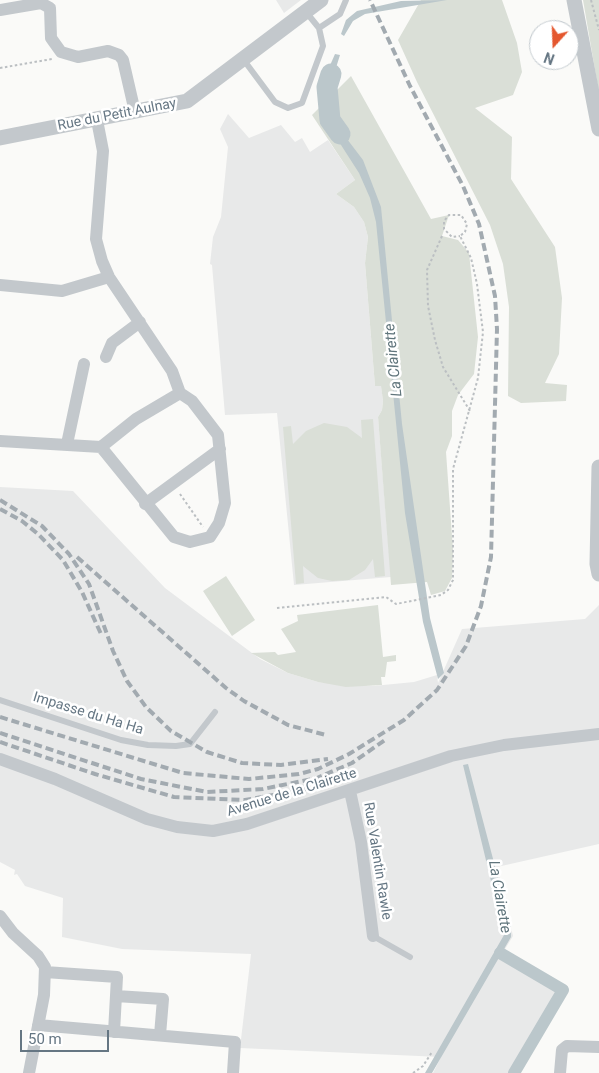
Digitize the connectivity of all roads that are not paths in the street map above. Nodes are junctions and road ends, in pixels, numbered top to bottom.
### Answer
1 (321, 0) edge
2 (346, 0) edge
3 (574, 0) edge
4 (0, 10) edge
5 (306, 12) junction
6 (319, 28) junction
7 (243, 59) junction
8 (135, 112) junction
9 (97, 120) junction
10 (599, 129) edge
11 (0, 138) edge
12 (109, 277) junction
13 (0, 285) edge
14 (140, 322) junction
15 (106, 358) dead end
16 (84, 364) dead end
17 (180, 393) junction
18 (0, 441) edge
19 (67, 444) junction
20 (100, 447) junction
21 (220, 449) junction
22 (599, 467) edge
23 (145, 504) junction
24 (599, 574) edge
25 (0, 700) edge
26 (215, 712) dead end
27 (599, 734) edge
28 (0, 760) edge
29 (350, 792) junction
30 (0, 916) edge
31 (373, 936) joint
32 (410, 958) dead end
33 (45, 972) junction
34 (116, 996) junction
35 (38, 1025) junction
36 (114, 1032) junction
37 (160, 1035) junction
38 (599, 1047) edge
39 (29, 1073) edge
40 (233, 1073) edge
41 (560, 1073) edge

1 - 5 street, Rue du Petit Aulnay
2 - 6 lane
3 - 10 street
4 - 8 street
5 - 6 lane
5 - 7 street, Rue du Petit Aulnay
6 - 7 lane
7 - 8 street, Rue du Petit Aulnay
8 - 9 street, Rue du Petit Aulnay
9 - 11 street, Rue du Petit Aulnay
9 - 12 street
12 - 13 street
12 - 14 street
14 - 15 street
14 - 17 street
16 - 19 street
17 - 20 street
17 - 21 street
18 - 19 street
19 - 20 street
20 - 23 street
21 - 23 street
21 - 23 street
22 - 24 street
25 - 26 lane, Impasse du Ha Ha
27 - 29 street, Avenue de la Clairette
28 - 29 street, Avenue de la Clairette
29 - 31 street, Rue Valentin Rawle
30 - 33 street
31 - 32 lane
33 - 34 street
33 - 35 street
34 - 36 street
34 - 37 street
35 - 36 street
35 - 39 street
36 - 37 street
37 - 40 street
38 - 41 street

